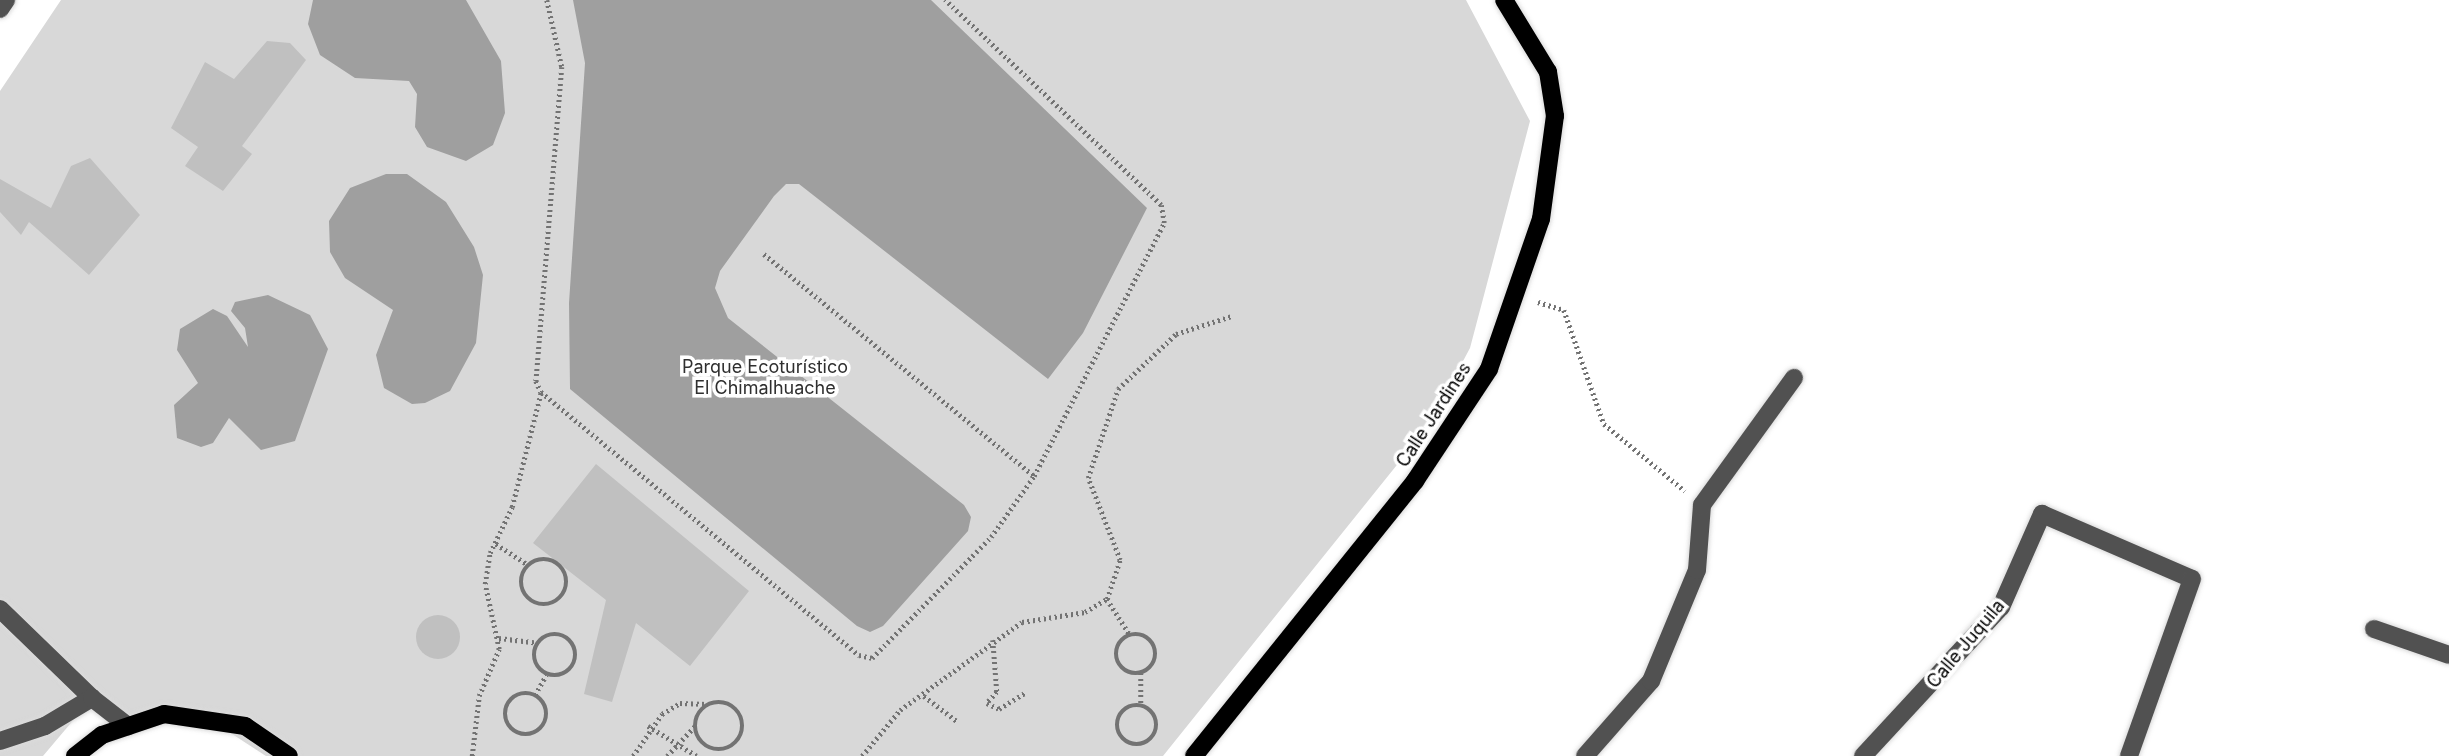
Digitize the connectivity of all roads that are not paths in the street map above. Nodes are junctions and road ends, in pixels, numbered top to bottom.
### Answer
1 (6, 0) edge
2 (1504, 0) edge
3 (0, 9) edge
4 (1794, 378) dead end
5 (0, 609) edge
6 (2375, 629) dead end
7 (2449, 655) edge
8 (92, 698) junction
9 (128, 726) junction
10 (0, 741) edge
11 (75, 756) edge
12 (289, 756) edge
13 (1194, 756) edge
14 (1585, 756) edge
15 (1863, 756) edge
16 (2129, 756) edge

1 - 3 street
2 - 13 main road, Calle Jardines
4 - 14 street
5 - 8 street
6 - 7 street
8 - 9 street
8 - 10 street
9 - 11 main road
9 - 12 main road
15 - 16 street, Calle Juquila

